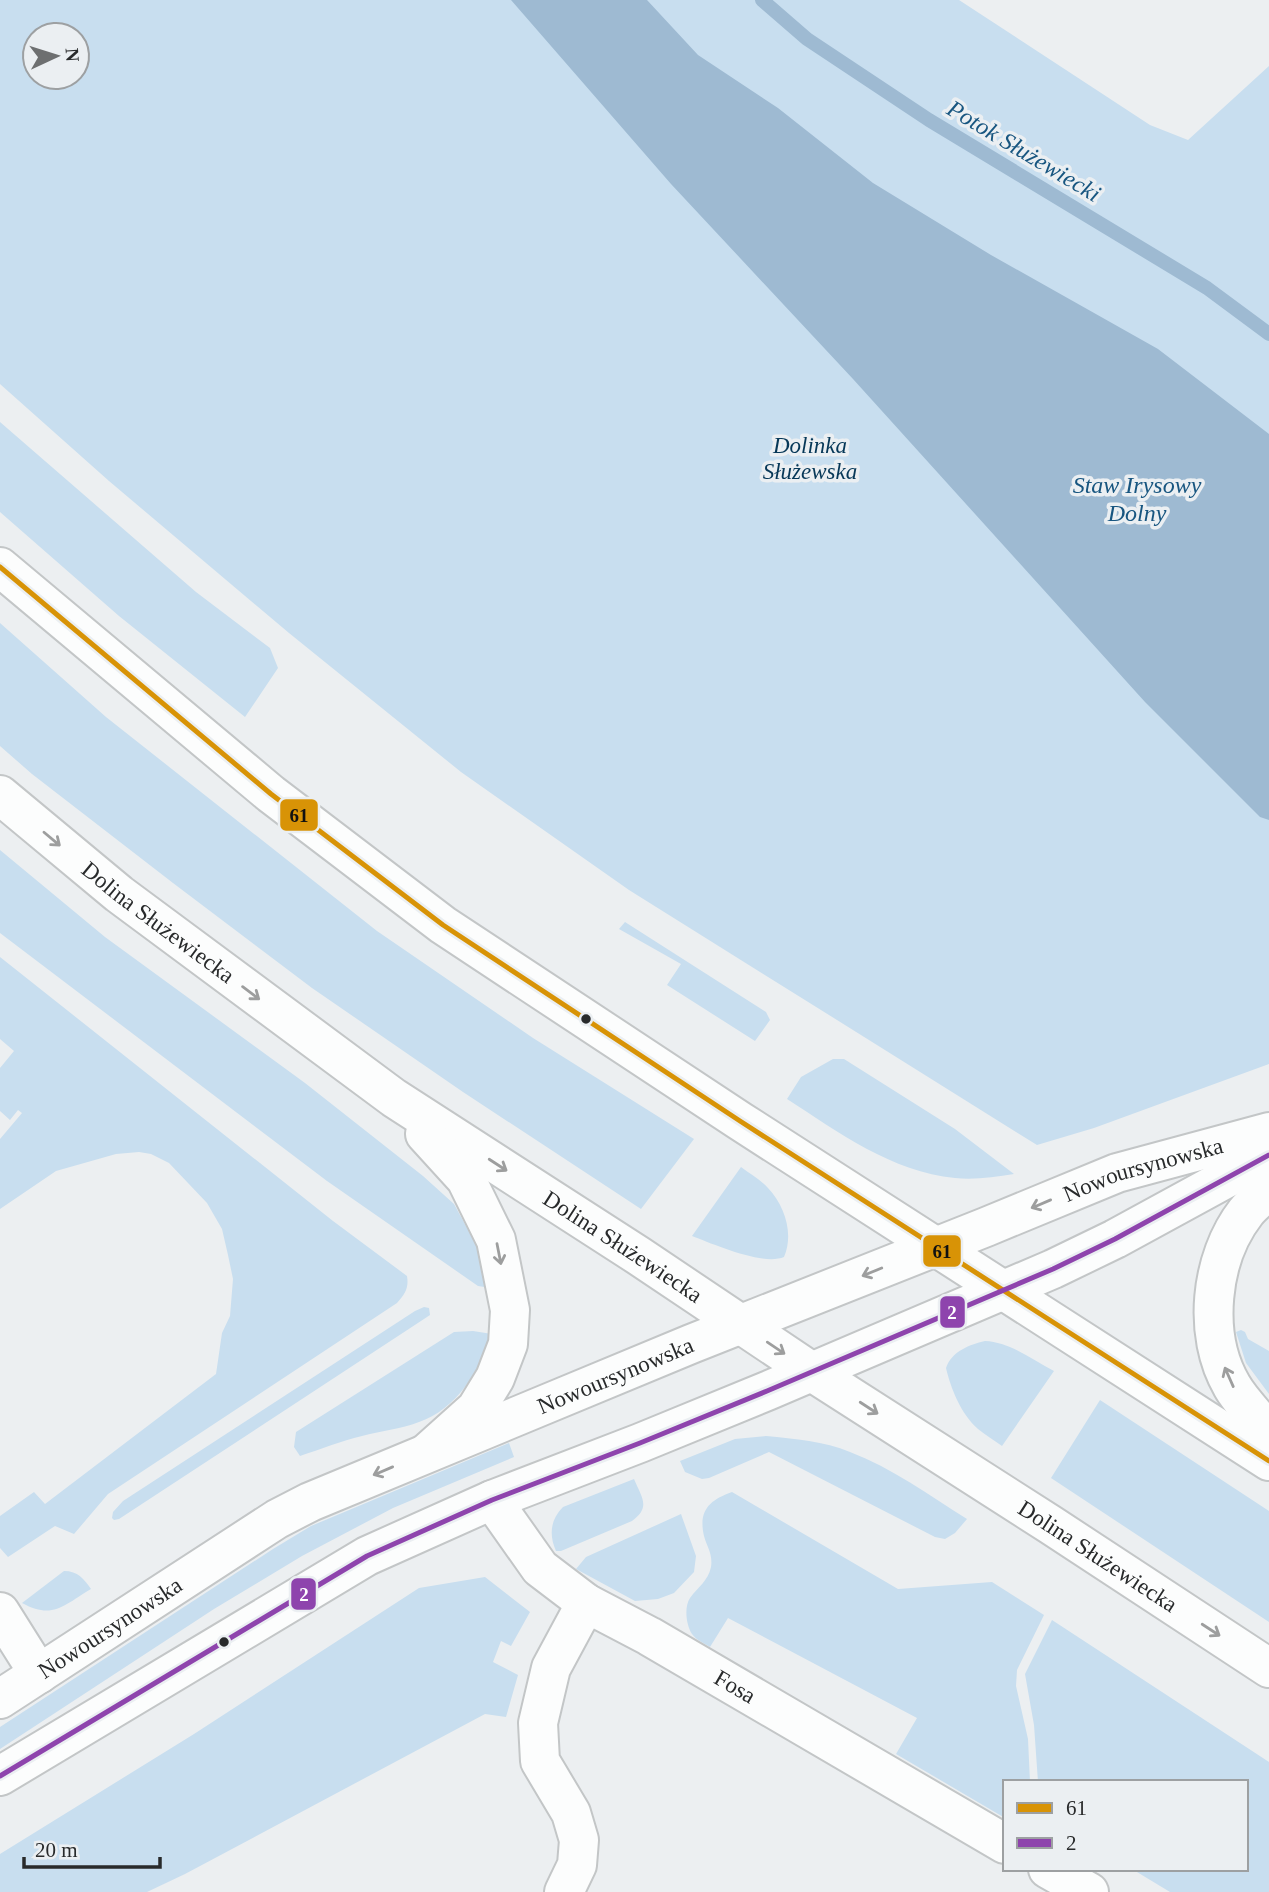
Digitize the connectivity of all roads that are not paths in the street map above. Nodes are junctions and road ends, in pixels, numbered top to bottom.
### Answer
1 (0, 567) edge
2 (0, 795) edge
3 (394, 1098) junction
4 (1269, 1132) edge
5 (1269, 1155) edge
6 (1269, 1189) edge
7 (936, 1247) junction
8 (1005, 1290) junction
9 (741, 1324) junction
10 (812, 1372) junction
11 (1269, 1432) edge
12 (428, 1452) junction
13 (1269, 1461) edge
14 (492, 1500) junction
15 (586, 1603) junction
16 (0, 1612) edge
17 (1269, 1668) edge
18 (39, 1674) junction
19 (0, 1699) edge
20 (0, 1776) edge
21 (1003, 1843) edge
22 (1052, 1871) edge
23 (565, 1892) edge
24 (1089, 1892) edge

1 - 7 street
2 -> 3 street, Dolina Służewiecka
3 -> 9 street, Dolina Służewiecka
3 -> 12 street
4 -> 7 street, Nowoursynowska
5 - 8 street, Nowoursynowska
11 -> 6 street
7 - 8 street
7 -> 9 street, Nowoursynowska
8 - 10 street, Nowoursynowska
8 - 13 street
9 -> 10 street, Dolina Służewiecka
9 - 12 street, Nowoursynowska
10 - 14 street, Nowoursynowska
10 -> 17 street, Dolina Służewiecka
12 -> 18 street, Nowoursynowska
14 - 15 street, Fosa
14 - 20 street, Nowoursynowska
15 - 21 street, Fosa
15 - 23 street
16 - 18 street
18 - 19 street, Nowoursynowska
22 - 24 street

